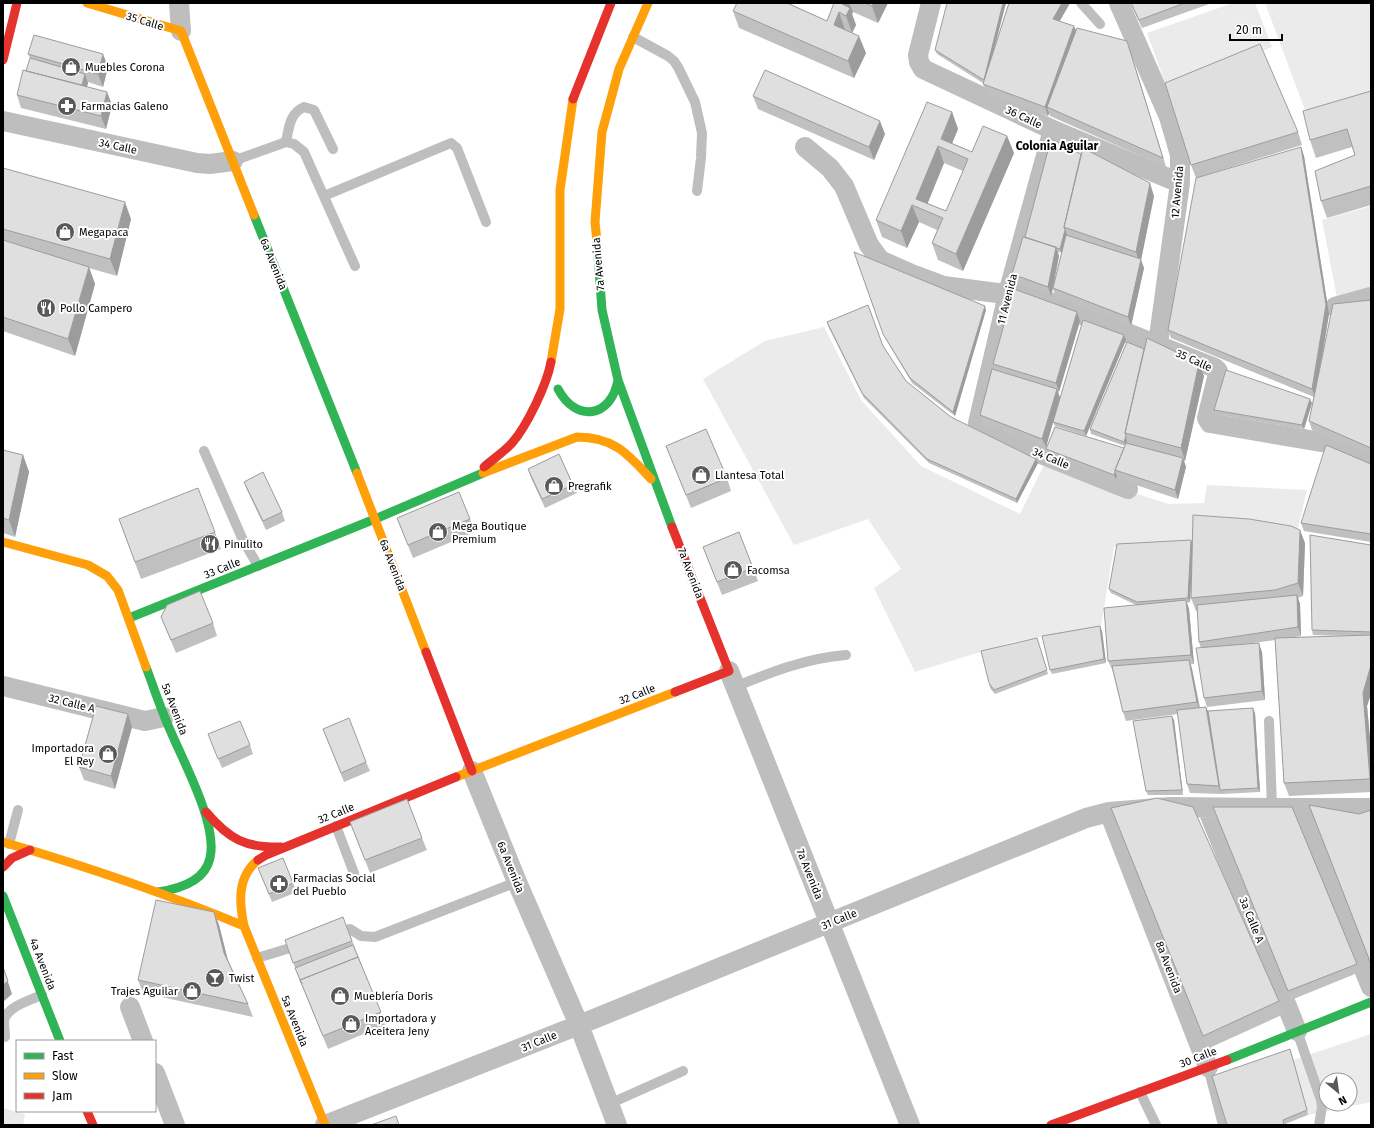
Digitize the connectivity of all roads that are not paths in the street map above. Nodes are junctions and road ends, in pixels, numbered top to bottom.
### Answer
1 (17, 3) edge
2 (86, 3) edge
3 (179, 3) edge
4 (611, 3) edge
5 (648, 3) edge
6 (931, 3) edge
7 (1081, 3) edge
8 (1119, 3) edge
9 (1100, 24) dead end
10 (181, 32) junction
11 (633, 37) junction
12 (3, 60) edge
13 (3, 120) edge
14 (1052, 130) junction
15 (286, 142) junction
16 (805, 146) dead end
17 (333, 149) dead end
18 (233, 161) junction
19 (1180, 183) junction
20 (697, 191) dead end
21 (324, 196) junction
22 (486, 222) dead end
23 (355, 266) dead end
24 (1009, 289) junction
25 (1371, 297) edge
26 (1335, 307) edge
27 (560, 309) junction
28 (1158, 344) junction
29 (563, 345) dead end
30 (618, 380) junction
31 (557, 389) dead end
32 (539, 418) dead end
33 (978, 423) joint
34 (512, 443) junction
35 (204, 450) dead end
36 (1371, 462) edge
37 (471, 478) junction
38 (656, 485) junction
39 (1128, 489) dead end
40 (375, 519) junction
41 (3, 542) edge
42 (258, 566) junction
43 (129, 618) junction
44 (846, 655) dead end
45 (732, 679) junction
46 (3, 686) edge
47 (164, 716) junction
48 (1269, 722) dead end
49 (472, 771) junction
50 (203, 808) junction
51 (1207, 808) junction
52 (1272, 808) junction
53 (1300, 808) junction
54 (1371, 808) edge
55 (18, 810) dead end
56 (1109, 812) junction
57 (336, 826) junction
58 (6, 843) edge
59 (286, 846) junction
60 (30, 850) junction
61 (3, 867) edge
62 (354, 873) dead end
63 (517, 882) junction
64 (158, 892) junction
65 (3, 896) edge
66 (830, 922) junction
67 (244, 926) junction
68 (322, 938) edge
69 (307, 942) edge
70 (257, 958) junction
71 (1371, 987) edge
72 (42, 995) junction
73 (1371, 1002) edge
74 (130, 1007) dead end
75 (579, 1025) junction
76 (1297, 1032) junction
77 (5, 1037) dead end
78 (60, 1040) edge
79 (143, 1040) edge
80 (1208, 1067) junction
81 (683, 1071) dead end
82 (156, 1076) edge
83 (1140, 1092) junction
84 (609, 1104) junction
85 (87, 1112) edge
86 (93, 1125) edge
87 (175, 1125) edge
88 (325, 1125) edge
89 (617, 1125) edge
90 (910, 1125) edge
91 (1051, 1125) edge
92 (1156, 1125) edge
93 (1223, 1125) edge
94 (1319, 1125) edge

1 - 12 main road
2 - 10 main road, 35 Calle
3 - 10 street, 6a Avenida
4 - 27 main road
5 - 11 main road, 7a Avenida
6 - 14 street, 36 Calle
7 - 9 lane
8 - 19 street, 12 Avenida
10 - 18 main road, 6a Avenida
11 - 20 lane
11 - 30 main road, 7a Avenida
13 - 18 street, 34 Calle
14 - 19 street, 36 Calle
14 - 24 street, 11 Avenida
15 - 17 lane
15 - 18 lane
15 - 21 lane
16 - 24 street, 35 Calle
18 - 40 main road, 6a Avenida
19 - 28 street, 12 Avenida
21 - 22 lane
21 - 23 lane
24 - 28 street, 35 Calle
24 - 33 street, 11 Avenida
25 - 26 street
27 - 29 main road
27 - 34 main road
28 - 36 street, 35 Calle
30 - 31 main road
30 - 38 main road, 7a Avenida
32 - 34 main road
33 - 39 street, 34 Calle
34 - 37 main road
35 - 42 lane
37 - 38 main road, 33 Calle
37 - 40 main road, 33 Calle
38 - 45 main road, 7a Avenida
40 - 42 main road, 33 Calle
40 - 49 main road, 6a Avenida
41 - 43 main road
42 - 43 main road, 33 Calle
43 - 47 main road, 5a Avenida
44 - 45 lane
45 - 49 main road, 32 Calle
45 - 66 street, 7a Avenida
46 - 47 street, 32 Calle A
47 - 50 main road, 5a Avenida
48 - 52 lane
49 - 57 main road, 32 Calle
49 - 63 street, 6a Avenida
50 - 59 main road, 5a Avenida
50 - 64 main road, 5a Avenida
51 - 52 street, 31 Calle
51 - 56 street, 31 Calle
51 - 76 street, 3a Calle A
52 - 53 street, 31 Calle
53 - 54 street, 31 Calle
53 - 71 street
55 - 58 lane
56 - 66 street, 31 Calle
56 - 80 street, 8a Avenida
57 - 59 main road, 32 Calle
57 - 62 lane
58 - 60 main road
59 - 67 main road, 32 Calle
60 - 61 main road
60 - 64 main road
63 - 68 lane
63 - 75 street, 6a Avenida
64 - 67 main road
65 - 72 main road, 4a Avenida
66 - 75 street, 31 Calle
66 - 90 street, 7a Avenida
67 - 70 main road, 5a Avenida
69 - 70 lane
70 - 88 main road, 5a Avenida
72 - 77 lane
72 - 78 main road, 4a Avenida
73 - 76 main road, 30 Calle
74 - 79 street
75 - 84 street, 6a Avenida
75 - 88 street, 31 Calle
76 - 80 main road, 30 Calle
76 - 94 lane
80 - 83 main road, 30 Calle
80 - 93 lane, 8a Avenida
81 - 84 lane
82 - 87 street
83 - 91 main road, 30 Calle
83 - 92 lane
84 - 89 street, 6a Avenida
85 - 86 main road

